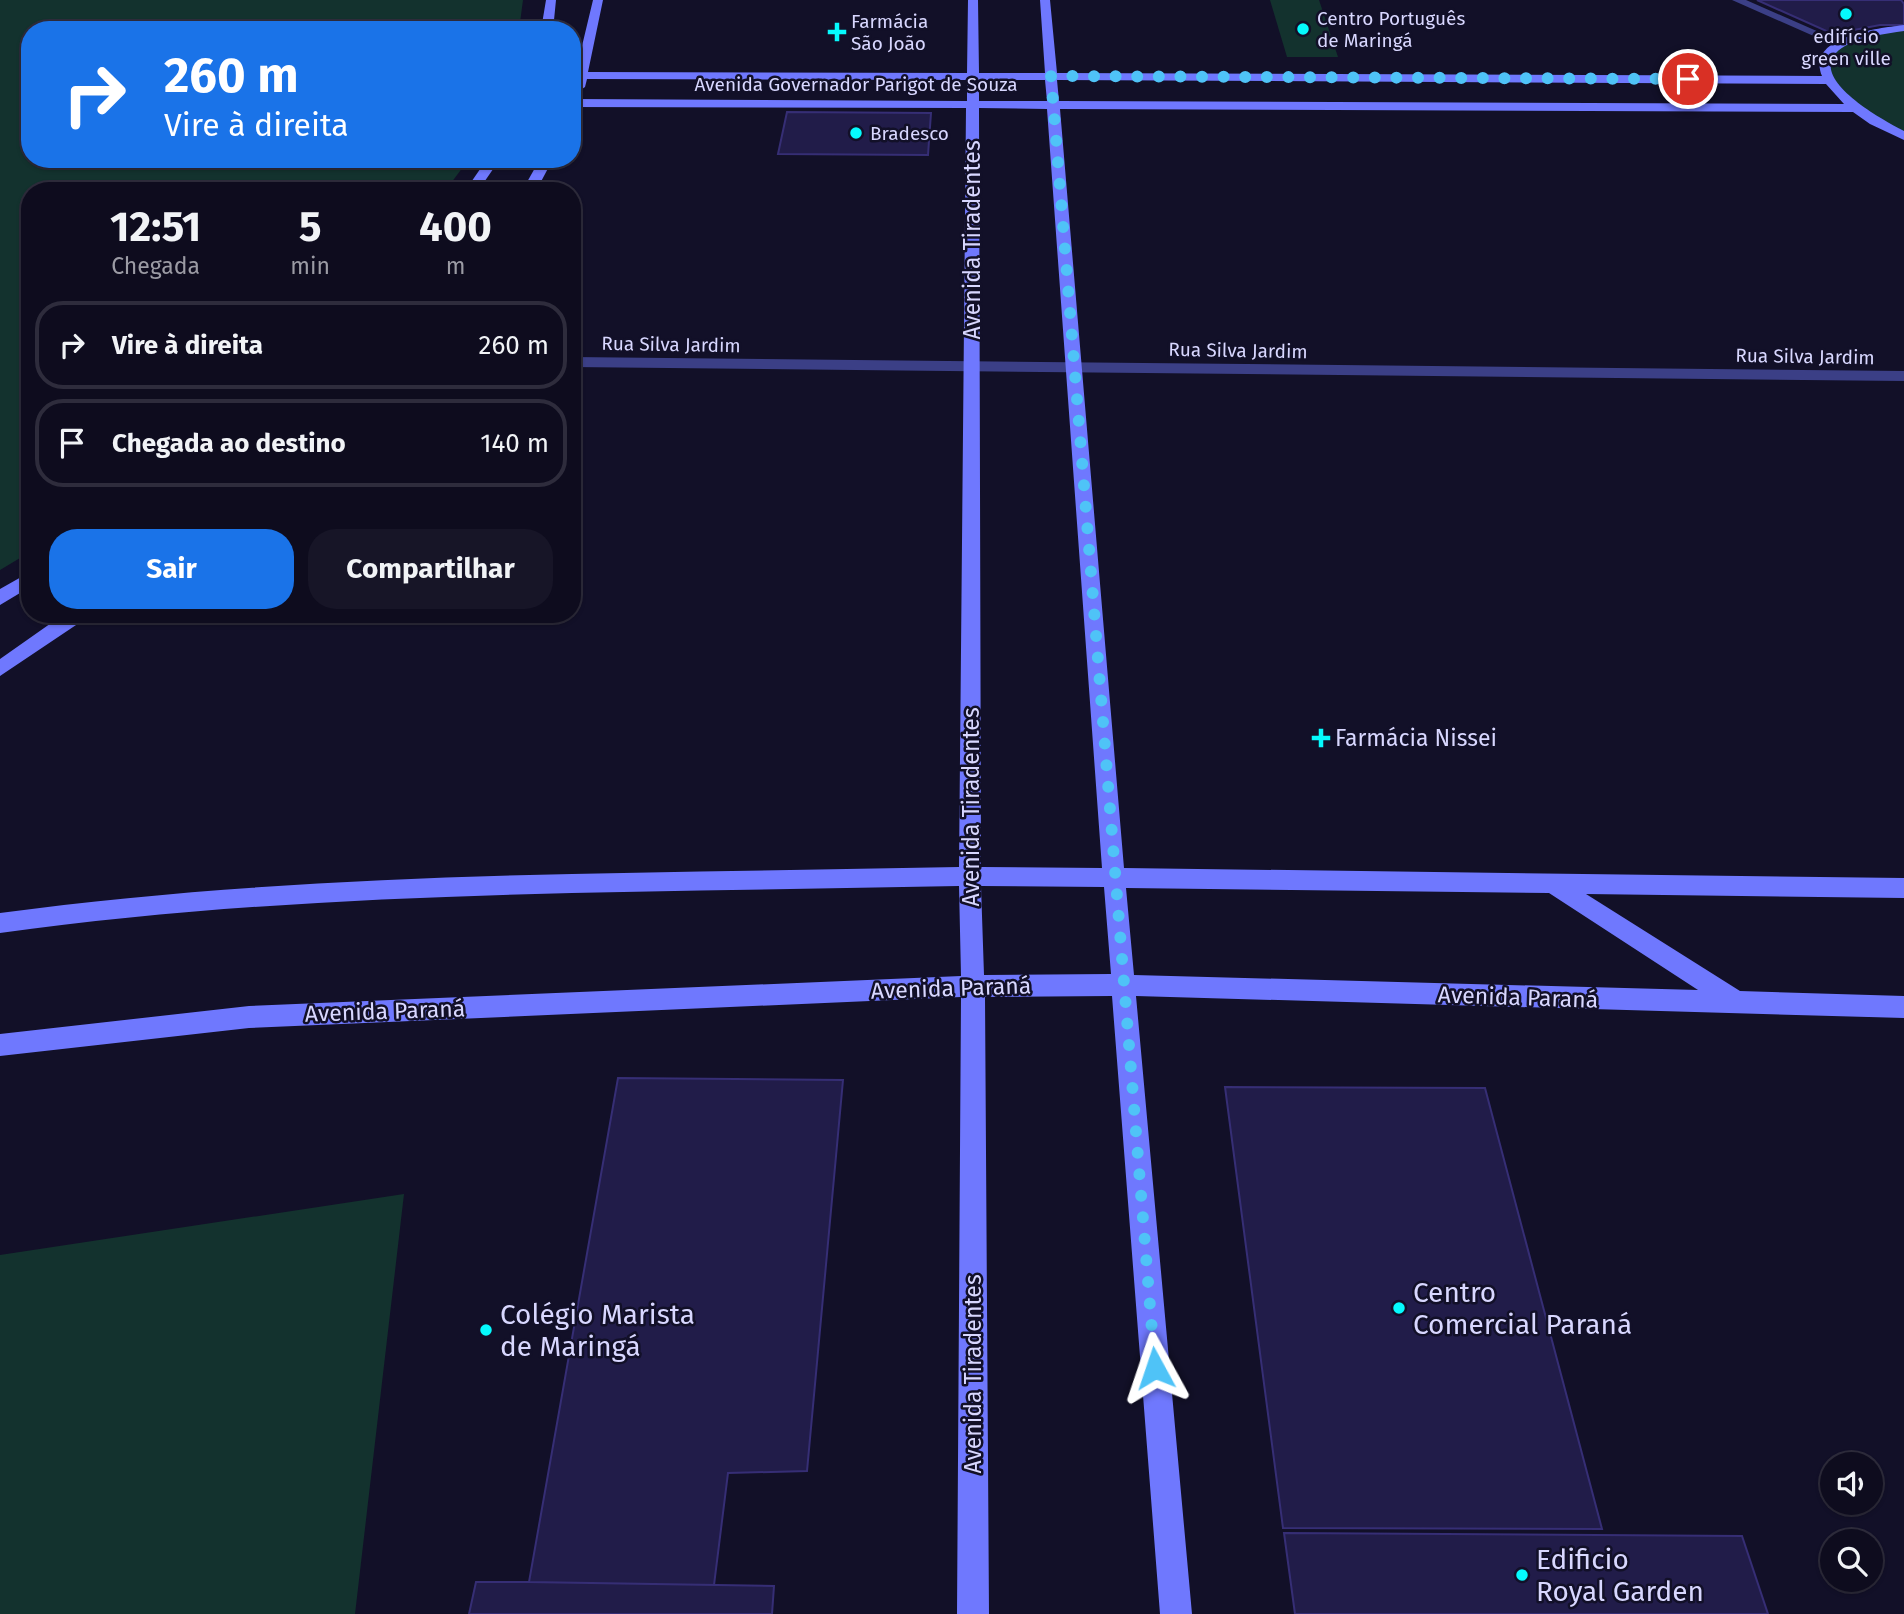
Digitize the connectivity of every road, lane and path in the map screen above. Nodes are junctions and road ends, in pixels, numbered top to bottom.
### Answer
1 (551, 0) edge
2 (598, 0) edge
3 (972, 0) edge
4 (1045, 0) edge
5 (1737, 0) edge
6 (548, 21) edge
7 (1904, 28) edge
8 (1838, 43) junction
9 (581, 65) edge
10 (581, 76) edge
11 (972, 76) junction
12 (1051, 76) junction
13 (1827, 80) junction
14 (581, 103) edge
15 (972, 103) junction
16 (1053, 104) junction
17 (1853, 108) junction
18 (1904, 136) edge
19 (581, 362) edge
20 (971, 366) junction
21 (1074, 367) junction
22 (1904, 376) edge
23 (21, 584) edge
24 (0, 598) edge
25 (65, 623) edge
26 (0, 669) edge
27 (970, 876) junction
28 (1114, 878) junction
29 (1556, 885) junction
30 (1904, 888) edge
31 (0, 923) edge
32 (1123, 985) junction
33 (973, 986) junction
34 (1900, 1003) edge
35 (1740, 1004) junction
36 (0, 1045) edge
37 (973, 1614) edge
38 (1176, 1614) edge

1 - 6 main road
2 - 9 main road
3 - 11 main road, Avenida Tiradentes
4 - 12 main road
5 - 8 street
7 - 8 main road
8 - 13 main road
10 - 11 main road, Avenida Governador Parigot de Souza
11 - 12 main road, Avenida Governador Parigot de Souza
11 - 15 main road, Avenida Tiradentes
12 - 13 main road, Avenida Governador Parigot de Souza
12 - 16 main road
13 - 17 main road
14 - 15 main road, Avenida Governador Parigot de Souza
15 - 16 main road, Avenida Governador Parigot de Souza
15 - 20 main road, Avenida Tiradentes
16 - 17 main road, Avenida Governador Parigot de Souza
16 - 21 main road
17 - 18 main road
19 - 20 street, Rua Silva Jardim
20 - 21 street, Rua Silva Jardim
20 - 27 main road, Avenida Tiradentes
21 - 22 street, Rua Silva Jardim
21 - 28 main road
23 - 24 main road
25 - 26 main road
27 - 28 main road
27 - 31 main road
27 - 33 main road, Avenida Tiradentes
28 - 29 main road
28 - 32 main road
29 - 30 main road
29 - 35 main road
32 - 33 main road, Avenida Paraná
32 - 35 main road, Avenida Paraná
32 - 38 main road
33 - 36 main road, Avenida Paraná
33 - 37 main road, Avenida Tiradentes
34 - 35 main road, Avenida Paraná

